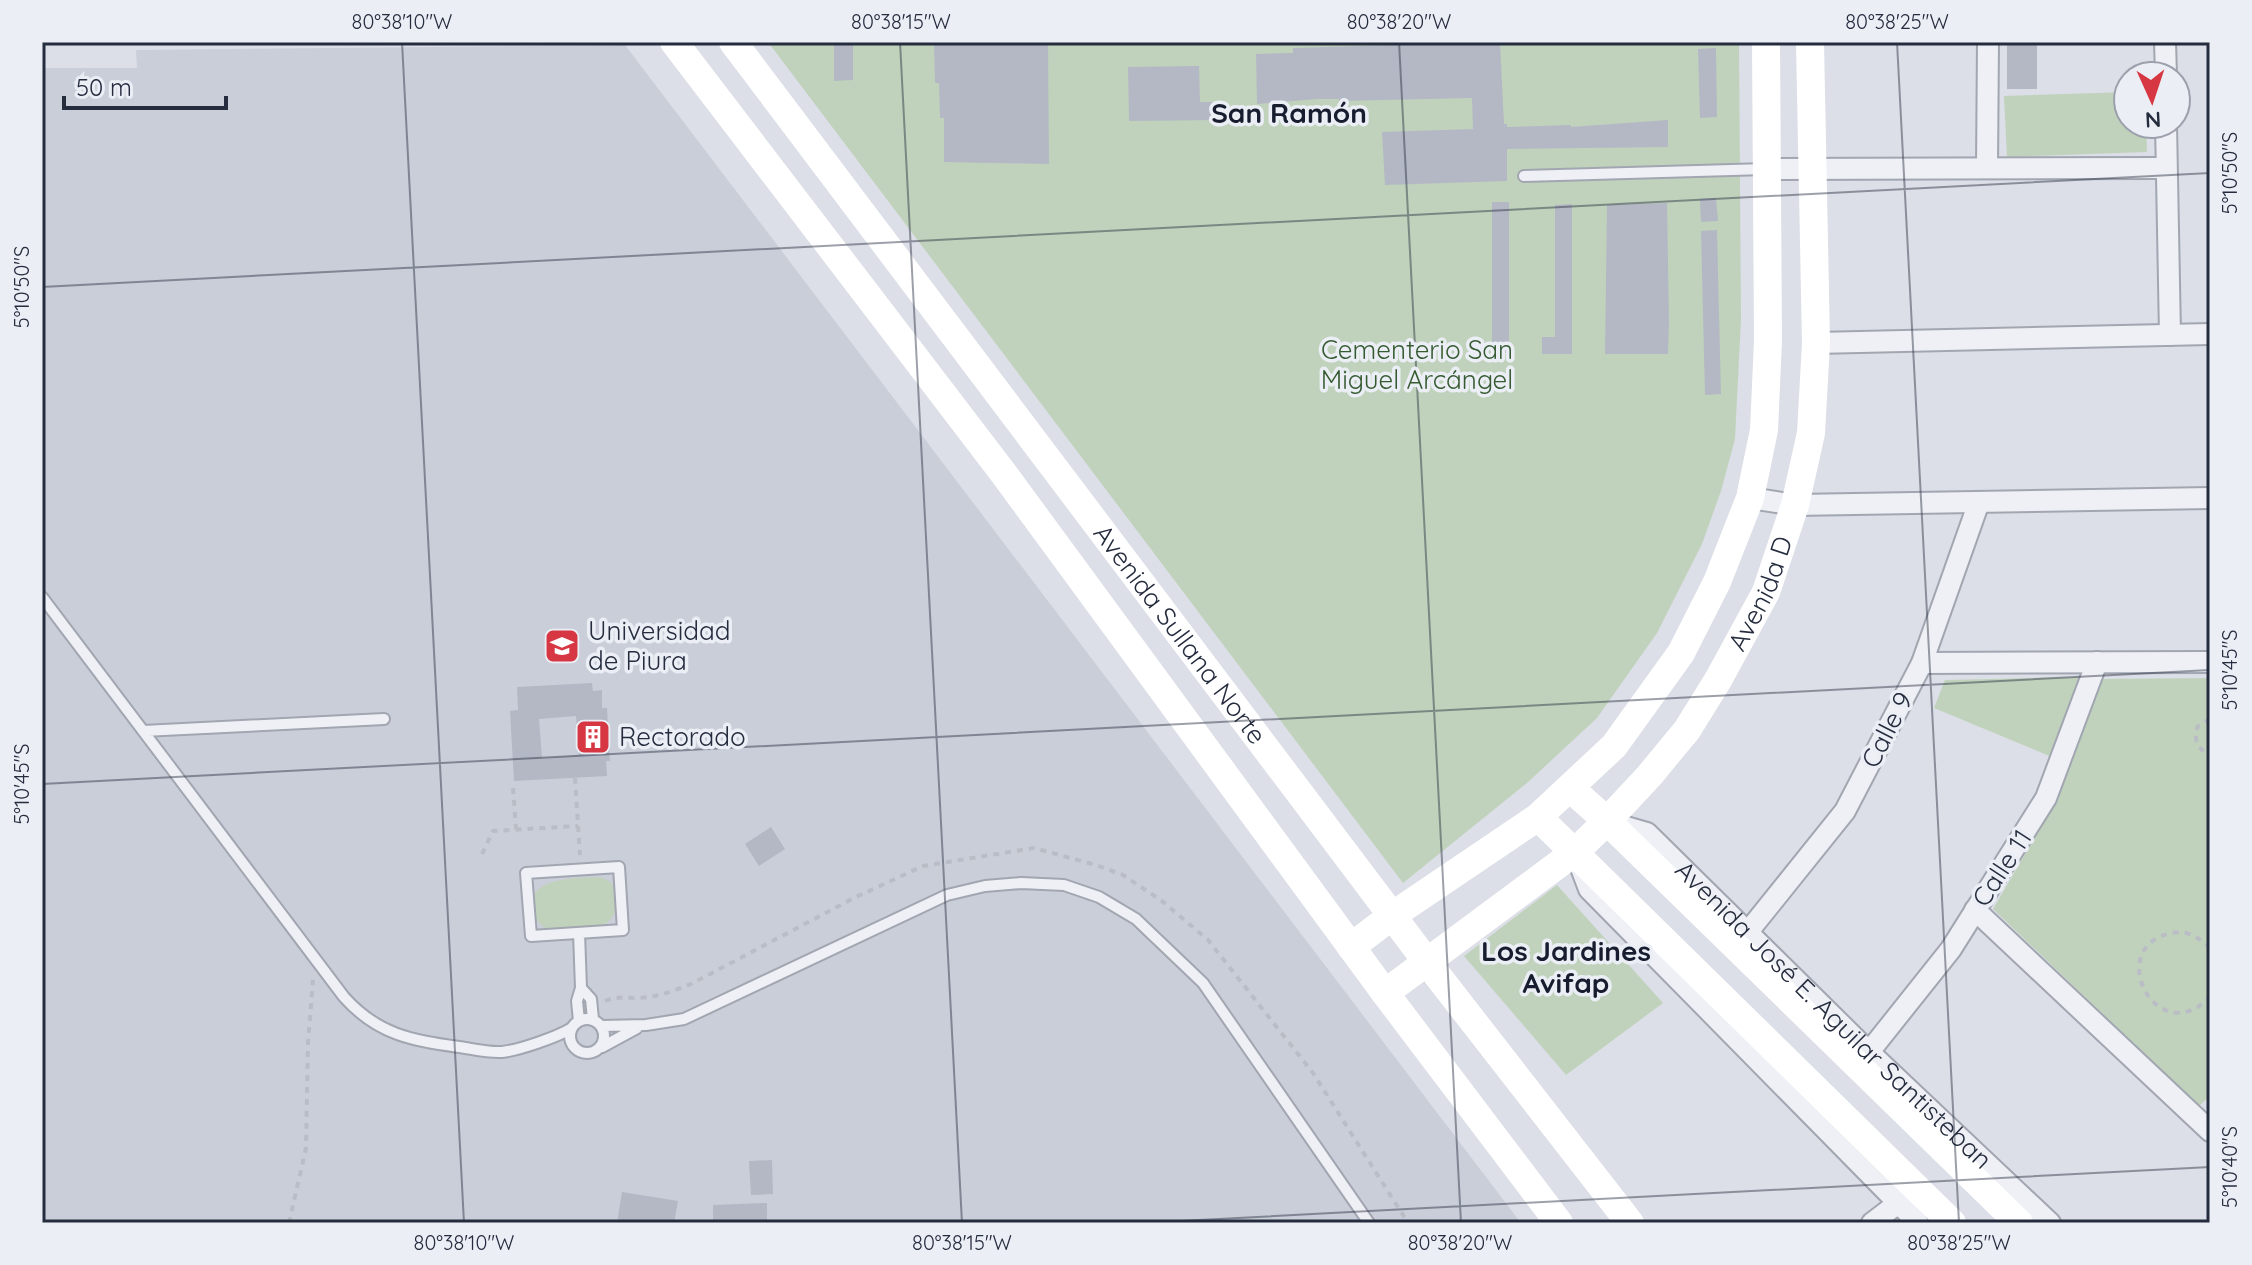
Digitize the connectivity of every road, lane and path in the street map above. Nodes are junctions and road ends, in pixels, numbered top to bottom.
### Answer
1 (674, 42) edge
2 (733, 42) edge
3 (1766, 42) edge
4 (1810, 42) edge
5 (1988, 42) edge
6 (2166, 140) edge
7 (1987, 168) junction
8 (2166, 168) junction
9 (1766, 169) junction
10 (1811, 169) junction
11 (1524, 176) dead end
12 (2210, 334) edge
13 (2170, 335) junction
14 (1816, 343) junction
15 (1750, 498) junction
16 (2210, 498) edge
17 (1979, 502) junction
18 (1795, 505) junction
19 (42, 597) edge
20 (2097, 662) junction
21 (2210, 662) edge
22 (1922, 663) junction
23 (384, 719) dead end
24 (2210, 719) edge
25 (143, 731) junction
26 (2210, 754) edge
27 (575, 778) dead end
28 (513, 788) dead end
29 (1570, 788) junction
30 (1538, 817) junction
31 (1607, 821) junction
32 (578, 826) junction
33 (516, 830) junction
34 (579, 838) dead end
35 (1575, 852) junction
36 (482, 854) dead end
37 (1975, 910) junction
38 (1393, 915) junction
39 (579, 933) junction
40 (1747, 933) junction
41 (1351, 947) junction
42 (2210, 948) edge
43 (314, 958) junction
44 (1427, 962) junction
45 (581, 988) junction
46 (1385, 993) junction
47 (2210, 998) edge
48 (592, 1007) junction
49 (598, 1023) junction
50 (575, 1024) junction
51 (646, 1025) junction
52 (545, 1038) junction
53 (599, 1049) junction
54 (578, 1051) junction
55 (1869, 1052) junction
56 (2209, 1128) edge
57 (1897, 1204) junction
58 (289, 1223) edge
59 (1369, 1223) edge
60 (1408, 1223) edge
61 (1559, 1223) edge
62 (1630, 1223) edge
63 (1872, 1223) edge
64 (1918, 1223) edge
65 (1952, 1223) edge
66 (2019, 1223) edge
67 (2050, 1223) edge

1 - 41 main road, Avenida Sullana Norte
2 - 38 main road, Avenida Sullana Norte
3 - 9 main road, Avenida D
4 - 10 main road, Avenida D
5 - 7 street
6 - 8 street
7 - 8 street
7 - 10 street
8 - 13 street
9 - 10 street
9 - 11 lane
9 - 15 main road, Avenida D
10 - 14 main road, Avenida D
12 - 13 street
13 - 14 street
14 - 18 main road, Avenida D
15 - 18 street
15 - 29 main road, Avenida D
16 - 17 street
17 - 18 street
17 - 22 street, Calle 9
18 - 31 main road, Avenida D
19 - 25 lane
20 - 21 street
20 - 22 street
20 - 37 street, Calle 11
22 - 40 street, Calle 9
23 - 25 lane
24 - 26 path
25 - 43 lane
27 - 32 path
28 - 33 path
29 - 30 main road, Avenida D
29 - 31 main road, Avenida José E. Aguilar Santisteban
30 - 35 main road
30 - 38 main road, Avenida D
31 - 35 main road, Avenida D
31 - 40 street, Avenida José E. Aguilar Santisteban
31 - 66 main road, Avenida José E. Aguilar Santisteban
32 - 33 path
32 - 34 path
33 - 36 path
35 - 44 main road, Avenida D
35 - 57 street
35 - 65 main road
37 - 55 street, Calle 11
37 - 56 street
38 - 41 main road, Avenida D
38 - 44 main road, Avenida Sullana Norte
39 - 39 lane
39 - 45 lane
40 - 55 street, Avenida José E. Aguilar Santisteban
41 - 46 main road, Avenida Sullana Norte
42 - 47 path
43 - 52 lane
43 - 58 path
44 - 46 main road, Avenida D
44 - 62 main road, Avenida Sullana Norte
45 - 48 lane
45 - 50 lane
46 - 61 main road, Avenida Sullana Norte
48 - 49 lane
48 - 60 path
49 - 50 lane
49 - 51 lane
49 - 53 lane
50 - 52 lane
50 - 54 lane
51 - 53 lane
51 - 59 lane
52 - 54 lane
53 - 54 lane
55 - 67 street, Avenida José E. Aguilar Santisteban
57 - 63 street
57 - 64 street

